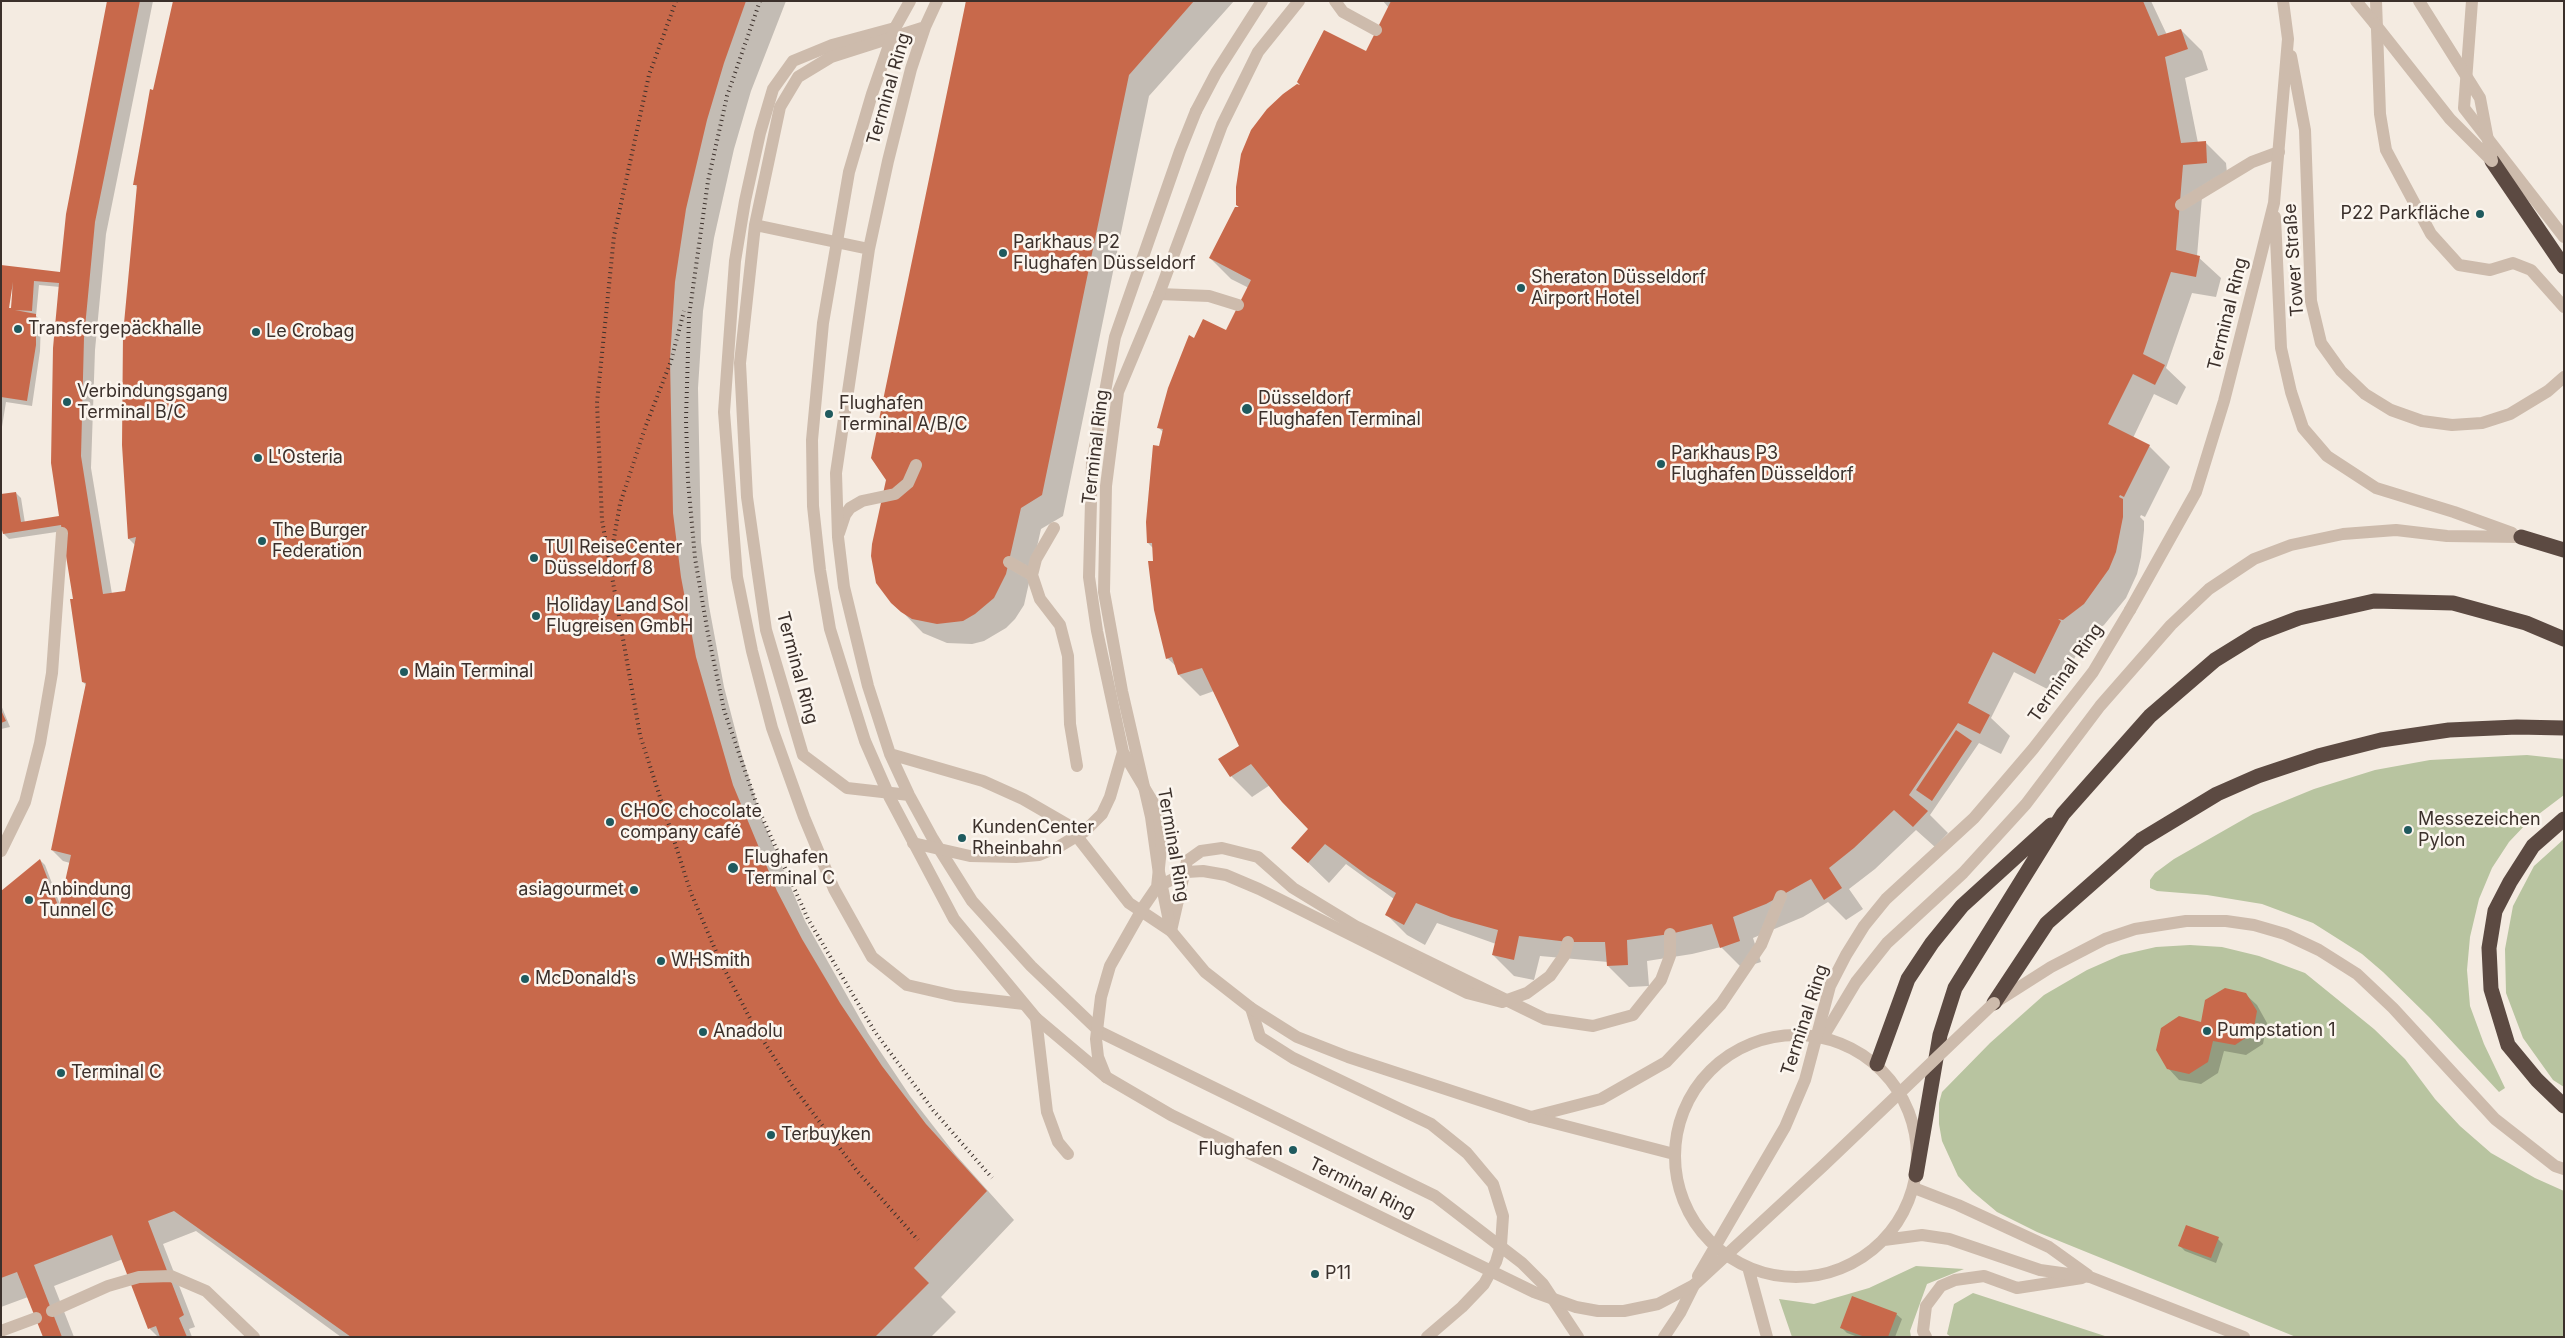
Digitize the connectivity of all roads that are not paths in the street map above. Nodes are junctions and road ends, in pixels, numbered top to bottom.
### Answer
1 (910, 1) edge
2 (937, 1) edge
3 (1262, 1) edge
4 (1299, 1) edge
5 (1335, 1) edge
6 (2283, 1) edge
7 (2356, 1) edge
8 (2376, 1) edge
9 (2418, 1) edge
10 (2472, 1) edge
11 (925, 27) junction
12 (895, 28) junction
13 (1376, 30) dead end
14 (2288, 39) junction
15 (2279, 152) junction
16 (2492, 160) junction
17 (2274, 203) junction
18 (2181, 205) dead end
19 (755, 225) junction
20 (2564, 236) edge
21 (869, 249) junction
22 (2564, 268) edge
23 (1159, 294) junction
24 (1238, 305) dead end
25 (2564, 306) edge
26 (2564, 377) edge
27 (916, 465) dead end
28 (1054, 528) dead end
29 (62, 533) dead end
30 (2521, 536) junction
31 (838, 537) junction
32 (2564, 550) edge
33 (1009, 562) dead end
34 (1032, 575) junction
35 (2564, 639) edge
36 (2564, 728) edge
37 (1123, 752) junction
38 (890, 754) junction
39 (1077, 766) dead end
40 (909, 795) junction
41 (2063, 814) junction
42 (2564, 819) edge
43 (914, 843) junction
44 (1, 851) edge
45 (1157, 887) junction
46 (1782, 896) dead end
47 (1171, 931) junction
48 (1670, 934) dead end
49 (1568, 942) dead end
50 (1994, 1003) junction
51 (1024, 1004) junction
52 (1251, 1008) junction
53 (1036, 1018) junction
54 (1823, 1037) junction
55 (1877, 1064) junction
56 (1106, 1077) junction
57 (2564, 1106) edge
58 (1531, 1117) junction
59 (1068, 1154) dead end
60 (1674, 1154) junction
61 (2564, 1170) edge
62 (1915, 1182) junction
63 (1884, 1240) junction
64 (1501, 1245) junction
65 (1748, 1267) junction
66 (2090, 1277) junction
67 (1694, 1285) junction
68 (52, 1311) dead end
69 (36, 1318) dead end
70 (1, 1331) edge
71 (254, 1337) edge
72 (1427, 1337) edge
73 (1578, 1337) edge
74 (1664, 1337) edge
75 (1767, 1337) edge
76 (1926, 1337) edge
77 (2244, 1337) edge

1 - 12 street, Terminal Ring, bridge
2 - 11 street, Terminal Ring
3 - 37 street, bridge
4 - 23 street, Terminal Ring
5 - 13 street
6 - 14 street, Terminal Ring
7 - 16 street, bridge
8 - 25 street
9 - 16 street, bridge
10 - 20 street
11 - 19 street, Terminal Ring
11 - 21 street, Terminal Ring
12 - 43 street, Terminal Ring, bridge
12 - 51 street
14 - 15 street, Terminal Ring
14 - 26 street, Tower Straße
15 - 17 street, Terminal Ring
15 - 18 street
16 - 22 highway
17 - 30 street
17 - 67 street, Terminal Ring, bridge
19 - 21 street
19 - 40 street, Terminal Ring
21 - 31 street, Terminal Ring
23 - 24 street
23 - 47 street, Terminal Ring
27 - 31 street
28 - 34 street
29 - 44 street
30 - 32 highway
30 - 54 street, Terminal Ring
31 - 38 street, Terminal Ring
33 - 34 street
34 - 39 street
35 - 41 highway
36 - 50 highway
37 - 43 street, bridge
37 - 45 street, bridge
38 - 40 street, Terminal Ring
38 - 47 street, Terminal Ring
40 - 64 street, Terminal Ring
41 - 55 highway
41 - 62 highway
42 - 57 highway
43 - 51 street, Terminal Ring, bridge
45 - 49 street, bridge
45 - 56 street, bridge
46 - 58 street
47 - 48 street
47 - 52 street, Terminal Ring
50 - 61 street, Terminal Ring
50 - 67 street, Terminal Ring, bridge
51 - 53 street, Terminal Ring, bridge
52 - 58 street, Terminal Ring
52 - 64 street
53 - 56 street, Terminal Ring, bridge
53 - 59 street
54 - 55 street
54 - 60 street
55 - 62 street
56 - 67 street, Terminal Ring, bridge
58 - 60 street, Terminal Ring
60 - 65 street
62 - 63 street
62 - 66 street
63 - 65 street
63 - 66 street
64 - 72 street
64 - 73 street, Terminal Ring
65 - 75 street
66 - 76 street
66 - 77 street
67 - 74 street
68 - 71 street
69 - 70 street

